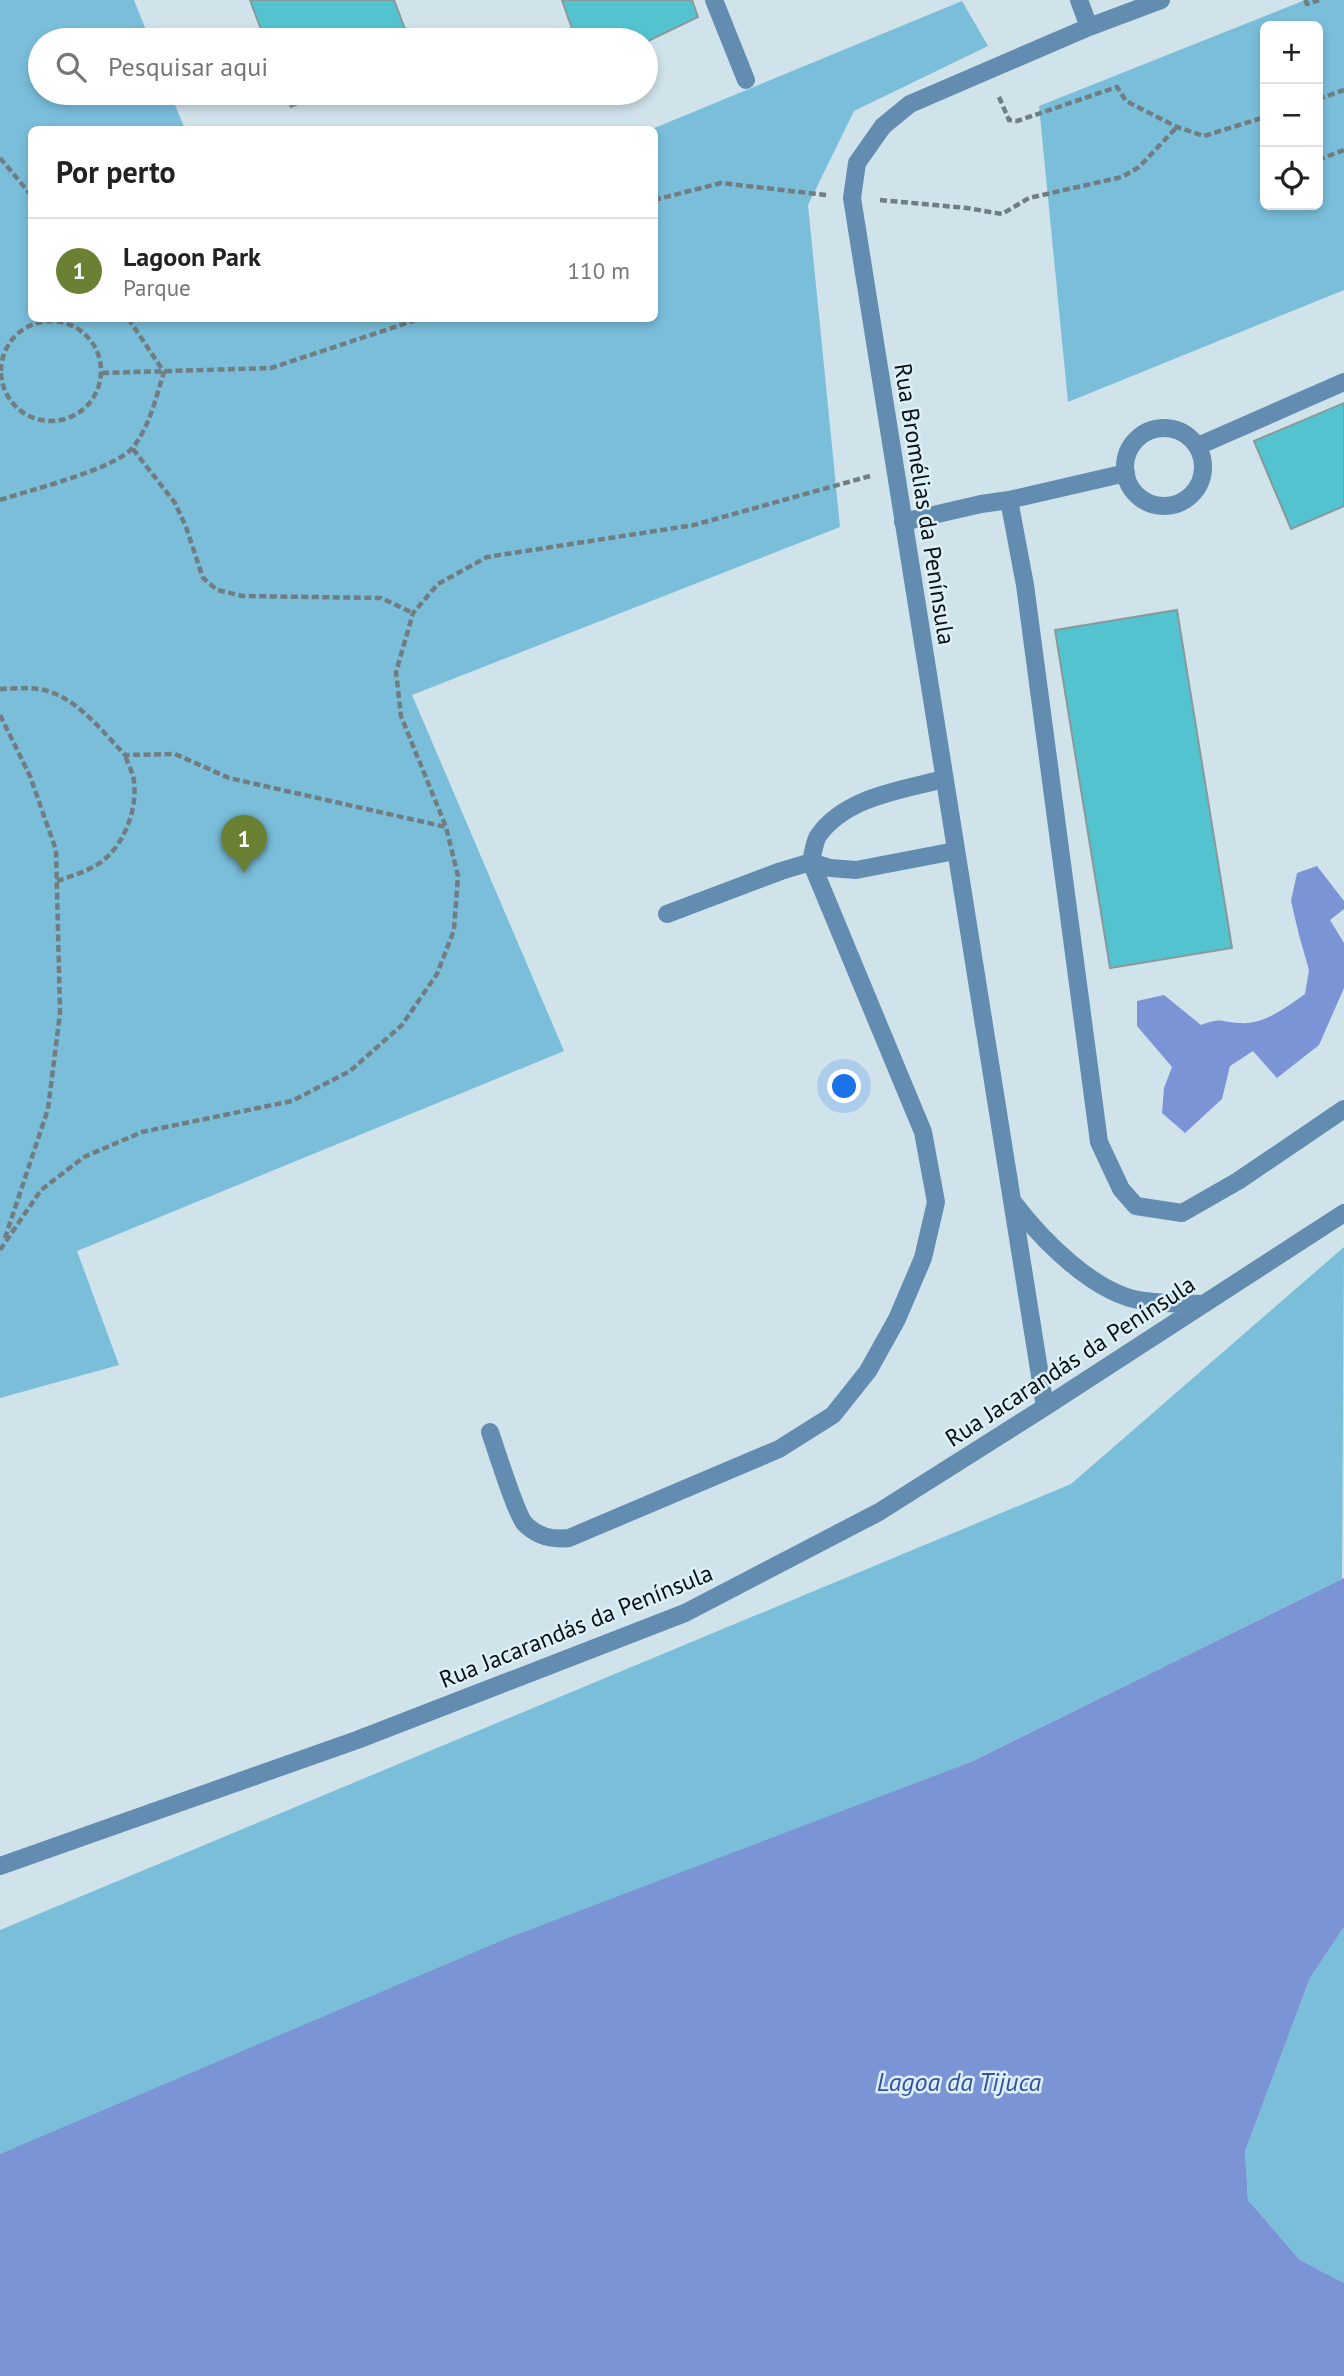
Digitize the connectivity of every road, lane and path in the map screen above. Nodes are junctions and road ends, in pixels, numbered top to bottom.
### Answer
1 (715, 0) edge
2 (1079, 0) edge
3 (1161, 0) edge
4 (1305, 0) edge
5 (1319, 0) edge
6 (1089, 27) junction
7 (986, 71) junction
8 (746, 80) dead end
9 (1344, 90) edge
10 (1323, 97) edge
11 (1260, 119) edge
12 (1177, 127) junction
13 (1344, 150) edge
14 (0, 158) edge
15 (1323, 158) edge
16 (28, 191) edge
17 (852, 198) junction
18 (658, 199) edge
19 (39, 322) edge
20 (59, 322) edge
21 (131, 322) edge
22 (410, 322) edge
23 (1, 367) edge
24 (164, 372) junction
25 (102, 373) junction
26 (1344, 382) edge
27 (1198, 446) junction
28 (133, 449) junction
29 (894, 469) junction
30 (1126, 473) junction
31 (0, 500) edge
32 (1009, 500) junction
33 (903, 522) junction
34 (414, 613) junction
35 (0, 689) edge
36 (0, 715) edge
37 (125, 755) junction
38 (944, 779) junction
39 (446, 827) junction
40 (955, 851) junction
41 (811, 862) junction
42 (57, 881) junction
43 (667, 914) dead end
44 (1344, 1110) edge
45 (1011, 1199) junction
46 (1344, 1213) edge
47 (1, 1247) edge
48 (1203, 1304) junction
49 (1045, 1407) junction
50 (490, 1432) dead end
51 (0, 1866) edge

1 - 8 street
2 - 6 street
3 - 6 street, Rua Bromélias da Península
4 - 5 path
6 - 7 street, Rua Bromélias da Península
7 - 12 path
7 - 17 street, Rua Bromélias da Península
9 - 10 path
11 - 12 path
12 - 17 path
13 - 15 path
14 - 16 path
17 - 18 path
17 - 29 street, Rua Bromélias da Península
19 - 23 path
20 - 25 path
21 - 24 path
22 - 24 path
23 - 25 path
24 - 25 path
24 - 28 path
26 - 27 street
27 - 30 street
27 - 30 street
28 - 31 path
28 - 34 path
29 - 33 street, Rua Bromélias da Península
29 - 34 path
30 - 32 street
32 - 33 street
32 - 44 street
33 - 38 street, Rua Bromélias da Península
34 - 39 path
35 - 37 path
36 - 42 path
37 - 39 path
37 - 42 path
38 - 40 street, Rua Bromélias da Península
38 - 41 street
39 - 47 path
40 - 41 street
40 - 45 street, Rua Bromélias da Península
41 - 43 street
41 - 50 street
42 - 47 path
45 - 48 street, Rua Bromélias da Península
45 - 49 street, Rua Bromélias da Península
46 - 48 street, Rua Jacarandás da Península
48 - 49 street, Rua Jacarandás da Península
49 - 51 street, Rua Jacarandás da Península

